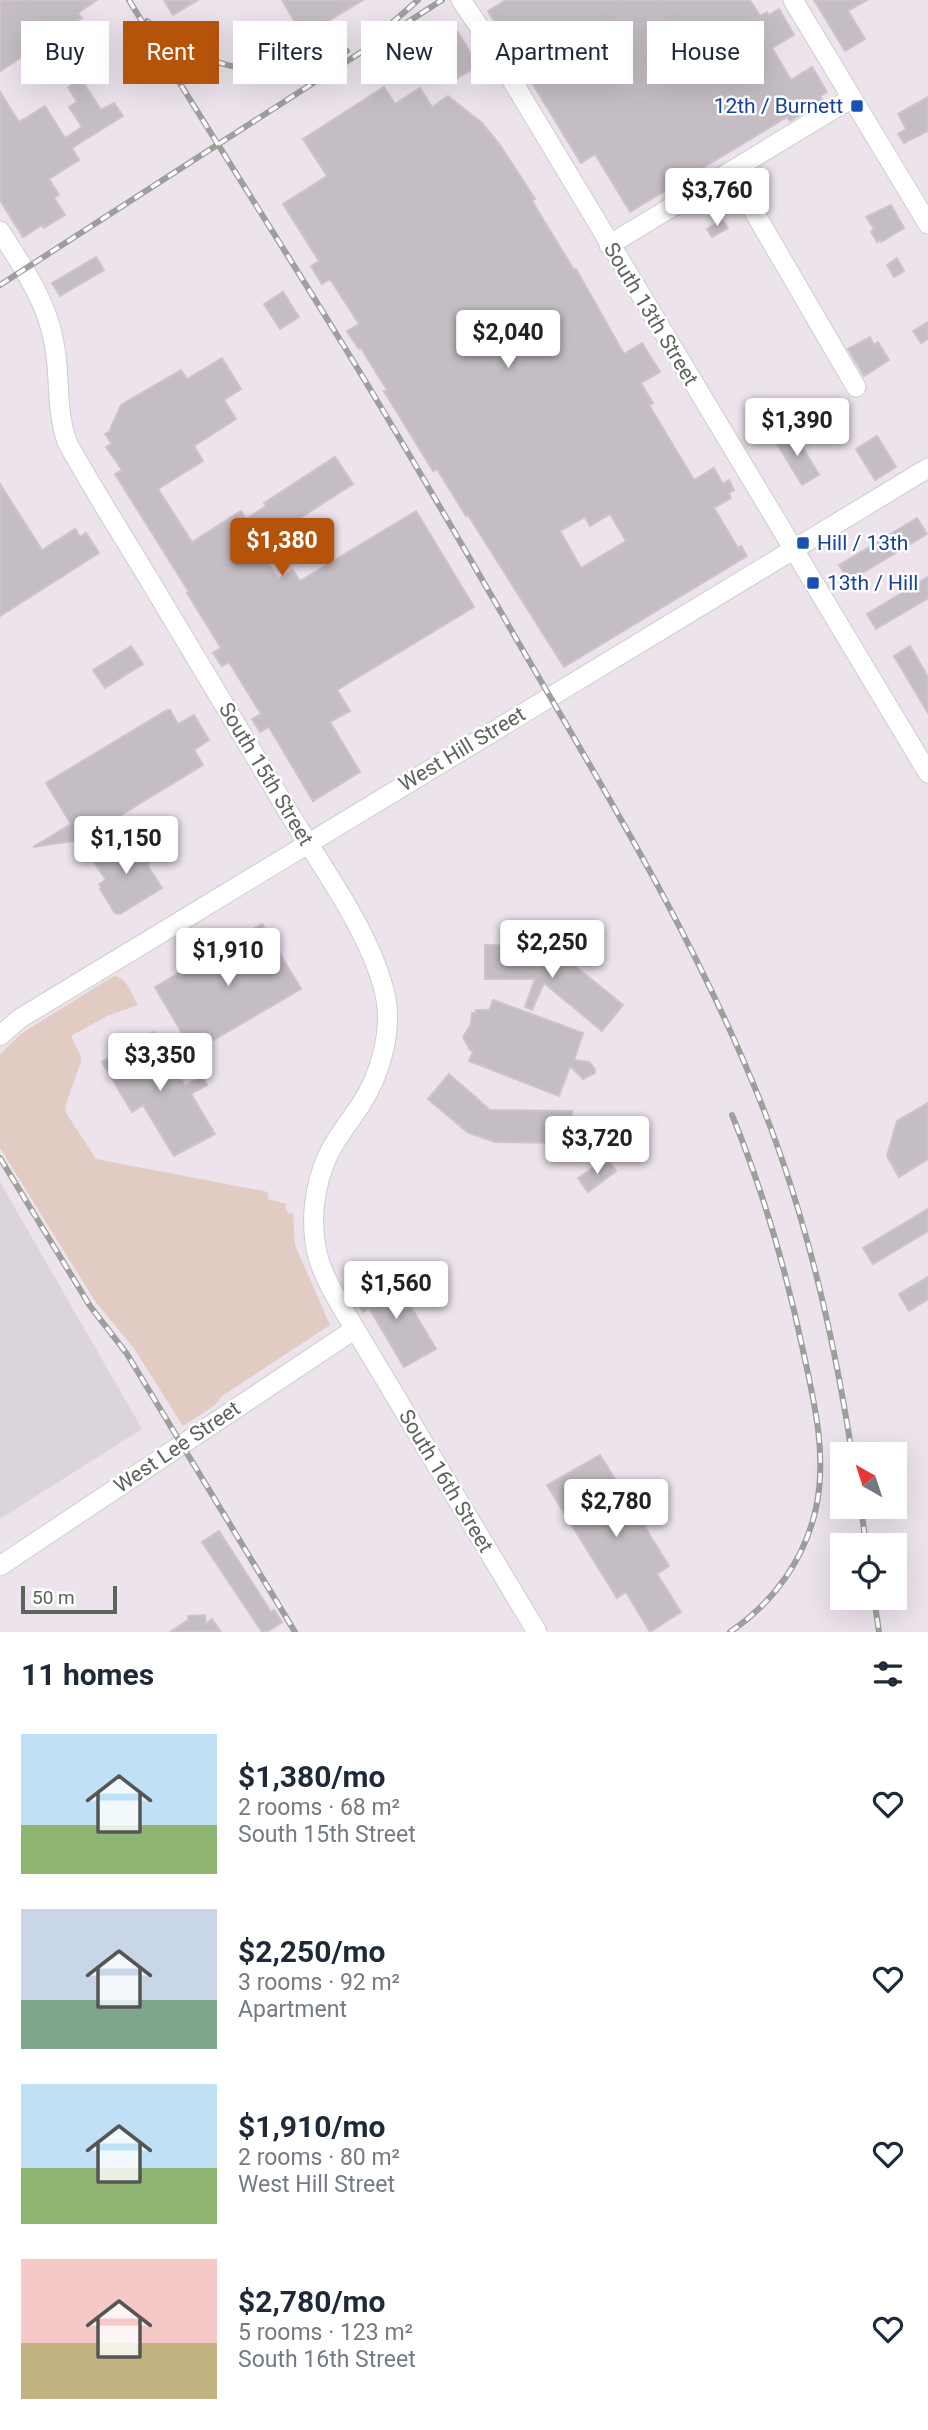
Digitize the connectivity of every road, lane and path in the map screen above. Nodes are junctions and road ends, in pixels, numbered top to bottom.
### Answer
1 (461, 0) edge
2 (793, 0) edge
3 (852, 98) junction
4 (731, 172) junction
5 (928, 224) edge
6 (0, 232) edge
7 (610, 245) junction
8 (856, 387) dead end
9 (928, 468) edge
10 (793, 549) junction
11 (928, 773) edge
12 (308, 844) junction
13 (0, 1036) edge
14 (355, 1329) junction
15 (0, 1566) edge
16 (537, 1632) edge

1 - 7 street, South 13th Street
2 - 3 street
3 - 4 street
3 - 5 street
4 - 7 street
4 - 8 street
6 - 12 street, South 15th Street
7 - 10 street, South 13th Street
9 - 10 street, West Hill Street
10 - 11 street, South 13th Street
10 - 12 street, West Hill Street
12 - 13 street, West Hill Street
12 - 14 street, South 15th Street
14 - 15 street, West Lee Street
14 - 16 street, South 16th Street

